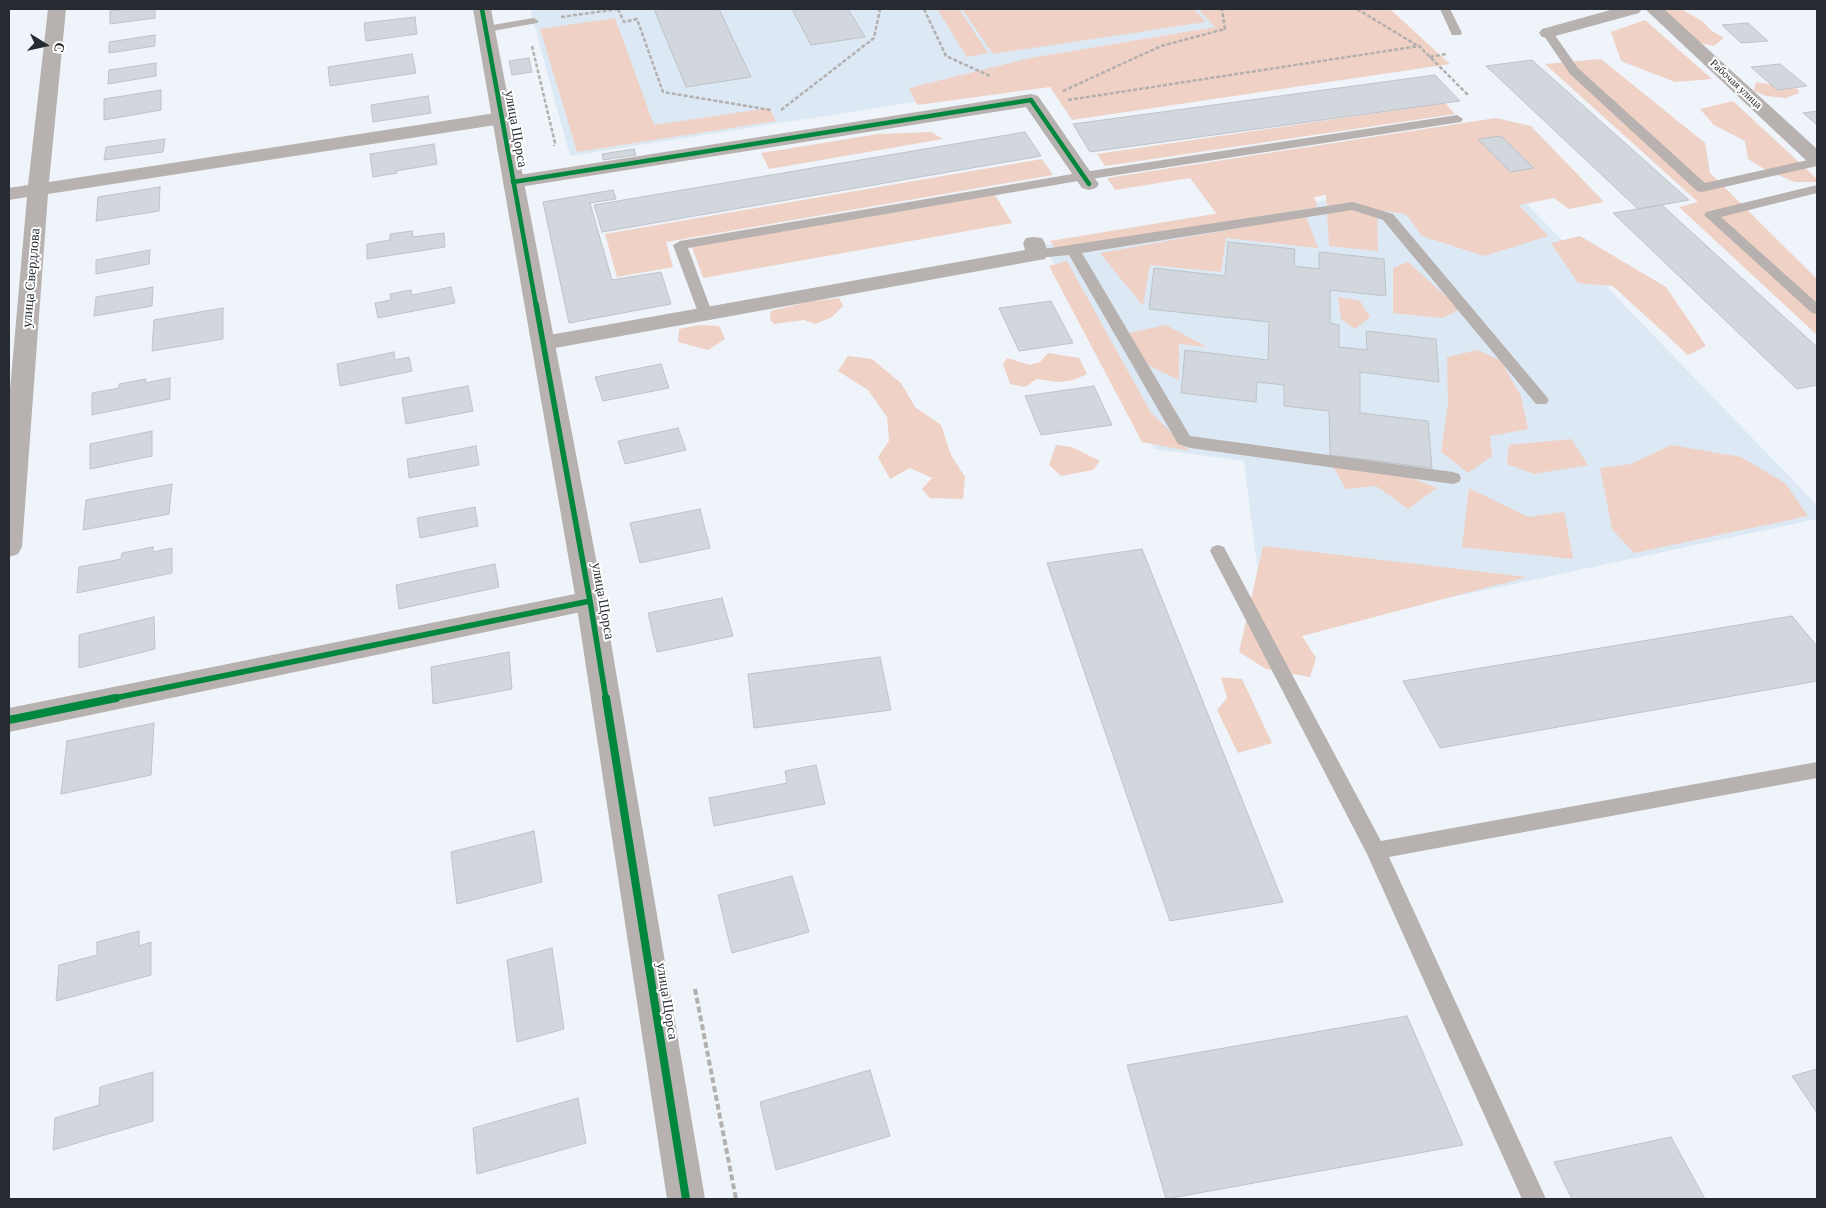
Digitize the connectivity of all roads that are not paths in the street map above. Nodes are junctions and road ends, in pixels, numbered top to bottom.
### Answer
1 (57, 9) edge
2 (1445, 9) edge
3 (1633, 9) edge
4 (1654, 9) edge
5 (484, 19) edge
6 (533, 21) road end
7 (1456, 33) dead end
8 (1548, 33) joint
9 (502, 118) junction
10 (1458, 118) road end
11 (1817, 161) edge
12 (1086, 180) junction
13 (513, 182) junction
14 (38, 189) junction
15 (1817, 189) edge
16 (9, 194) edge
17 (1036, 248) joint
18 (1073, 250) junction
19 (1817, 310) edge
20 (706, 315) junction
21 (544, 343) junction
22 (1541, 400) dead end
23 (1453, 478) dead end
24 (9, 547) edge
25 (1218, 551) dead end
26 (590, 601) junction
27 (9, 720) edge
28 (1817, 770) edge
29 (1376, 851) junction
30 (686, 1199) edge
31 (1534, 1199) edge

1 - 14 street, улица Свердлова
2 - 7 lane
3 - 8 street
4 - 11 street, Рабочая улица
5 - 6 lane
5 - 9 street, улица Щорса
8 - 11 lane
9 - 13 street, улица Щорса
9 - 14 street
10 - 12 lane
12 - 13 street
12 - 20 lane
13 - 21 street, улица Щорса
14 - 16 street
14 - 24 street, улица Свердлова
15 - 19 lane
17 - 18 lane
17 - 20 street
18 - 22 lane
18 - 23 lane
20 - 21 street
21 - 26 street, улица Щорса
25 - 29 lane
26 - 27 street
26 - 30 street, улица Щорса
28 - 29 lane
29 - 31 lane

